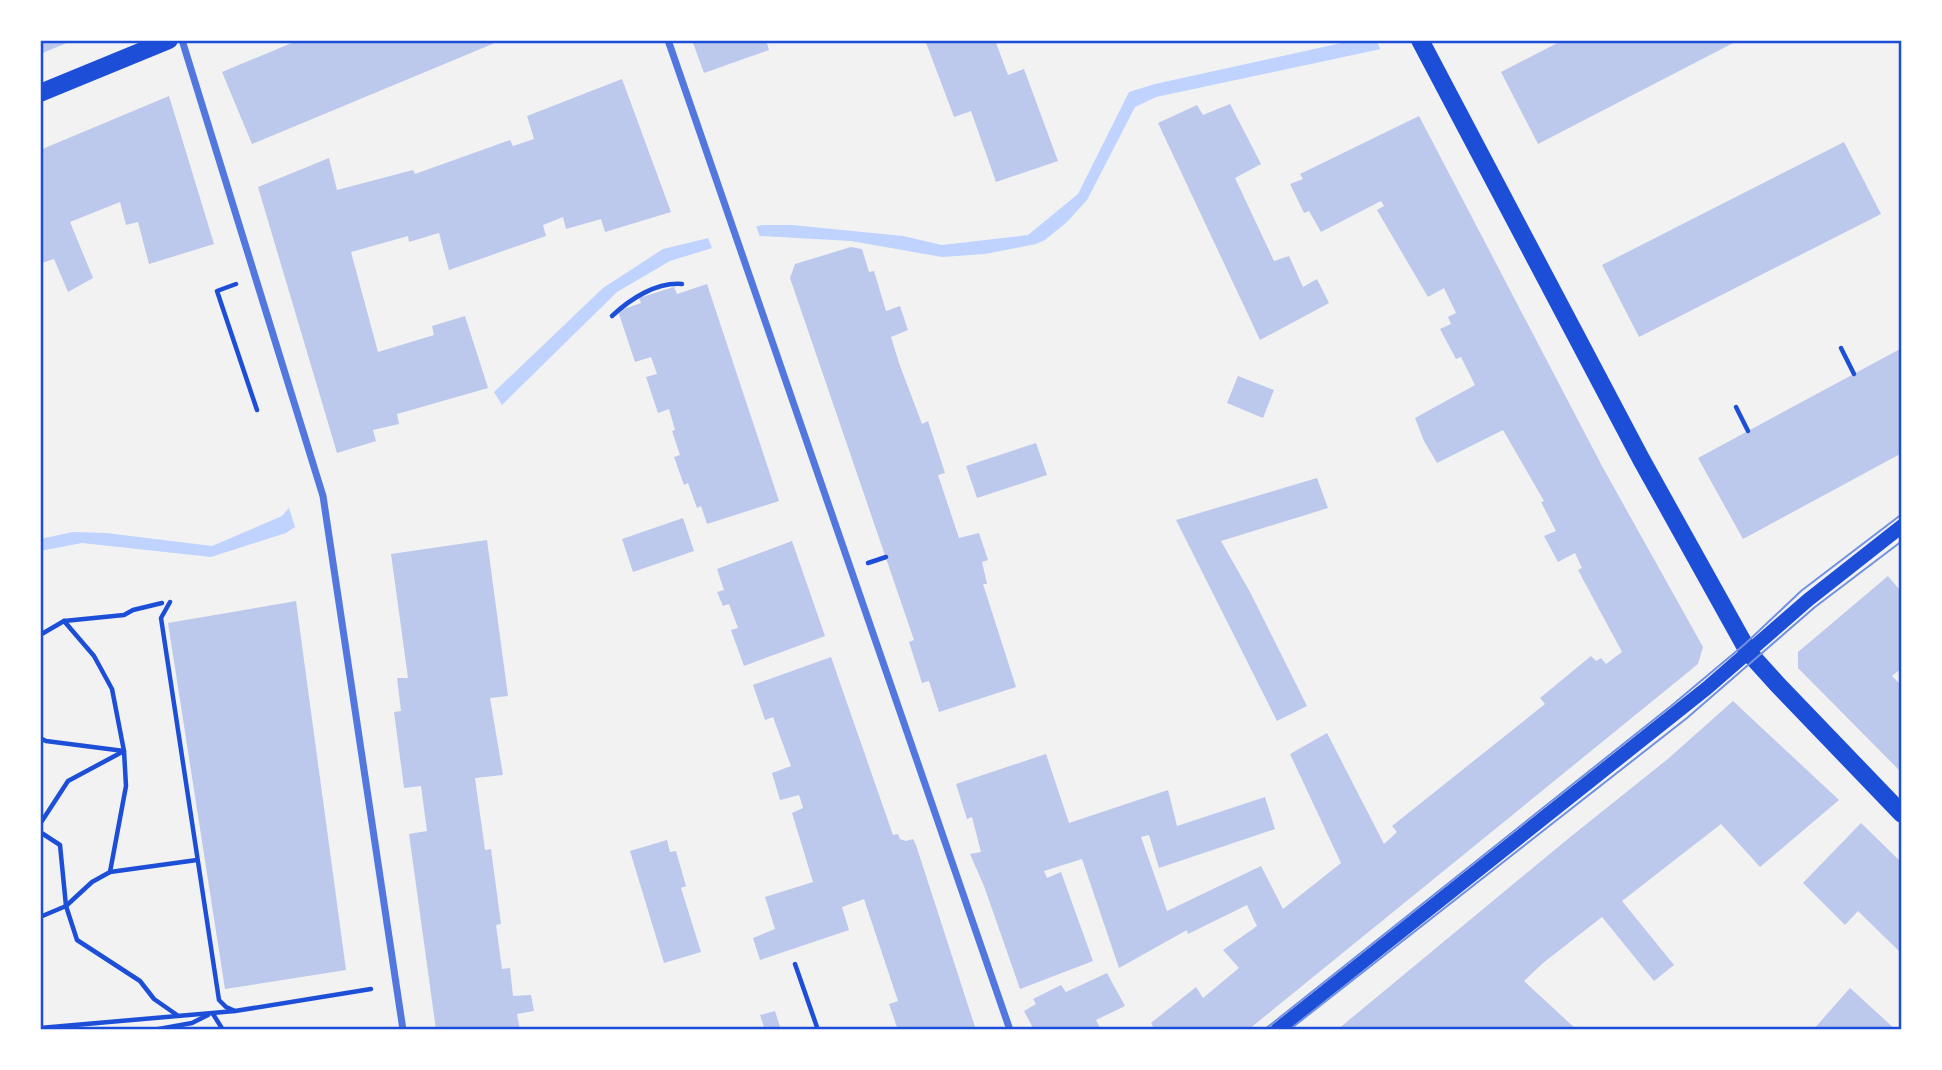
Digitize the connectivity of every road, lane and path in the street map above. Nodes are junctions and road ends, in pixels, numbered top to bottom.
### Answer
1 (169, 40) edge
2 (182, 40) edge
3 (668, 40) edge
4 (1422, 44) edge
5 (40, 93) edge
6 (682, 284) dead end
7 (222, 289) dead end
8 (612, 316) dead end
9 (1841, 348) dead end
10 (1854, 374) dead end
11 (1736, 407) dead end
12 (257, 410) dead end
13 (1748, 431) dead end
14 (1902, 526) edge
15 (170, 602) dead end
16 (162, 603) dead end
17 (64, 621) junction
18 (40, 635) edge
19 (1749, 653) junction
20 (40, 738) edge
21 (124, 751) junction
22 (1902, 814) edge
23 (40, 824) edge
24 (40, 832) edge
25 (197, 860) junction
26 (110, 872) junction
27 (66, 906) junction
28 (40, 917) edge
29 (795, 964) dead end
30 (371, 989) dead end
31 (235, 1011) junction
32 (212, 1013) junction
33 (177, 1015) junction
34 (40, 1028) edge
35 (153, 1030) edge
36 (223, 1030) edge
37 (403, 1030) edge
38 (818, 1030) edge
39 (1010, 1030) edge
40 (1277, 1030) edge

1 - 5 main road
2 - 37 street
3 - 39 street
4 - 19 main road
6 - 8 path
7 - 12 path
9 - 10 path
11 - 13 path
14 - 19 main road
15 - 25 path
16 - 17 path
17 - 18 path
17 - 21 path
19 - 22 main road
19 - 40 main road
20 - 21 path
21 - 23 path
21 - 26 path
24 - 27 path
25 - 26 path
25 - 31 path
26 - 27 path
27 - 28 path
27 - 33 path
29 - 38 path
30 - 31 path
31 - 32 path
32 - 33 path
32 - 35 path
32 - 36 path
33 - 34 path

